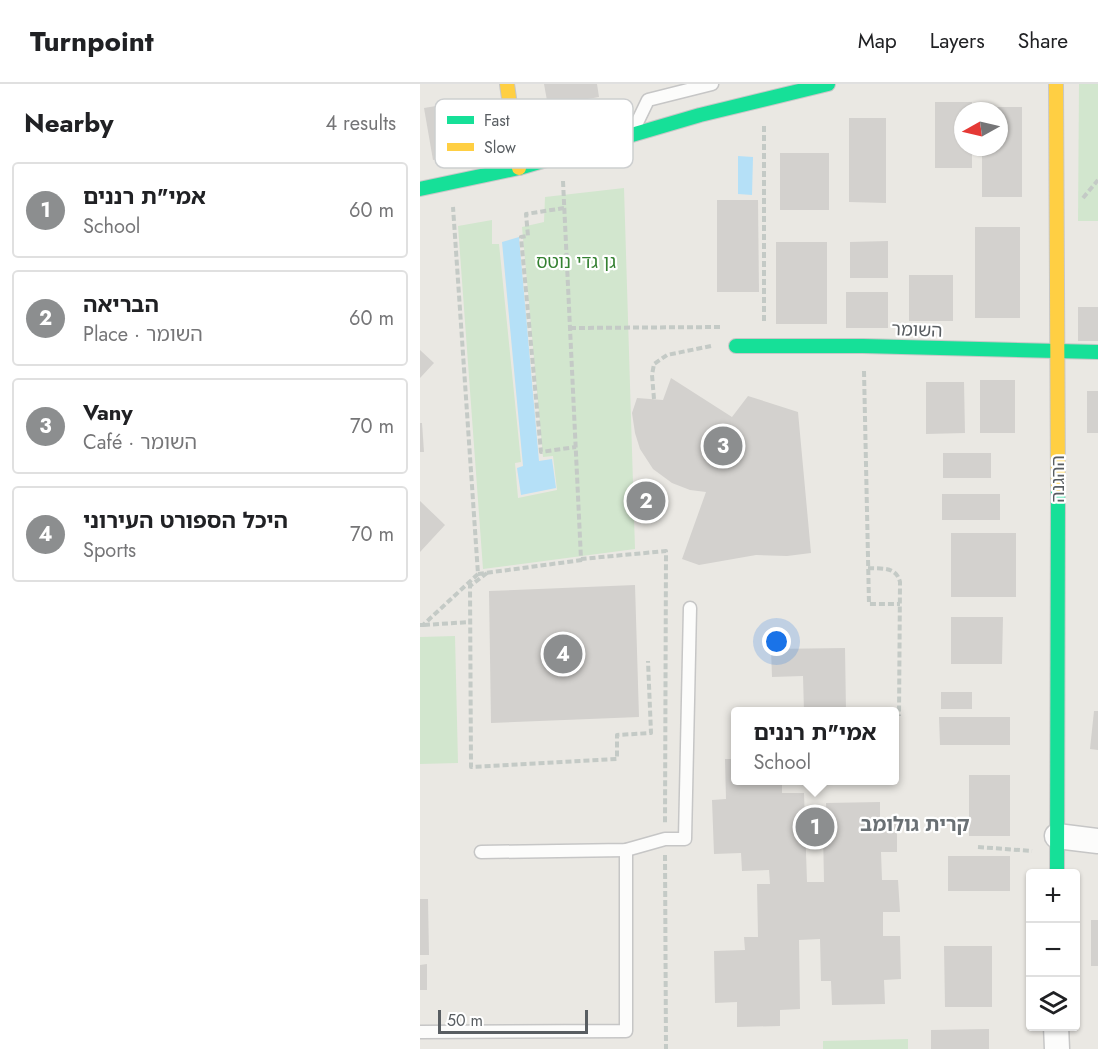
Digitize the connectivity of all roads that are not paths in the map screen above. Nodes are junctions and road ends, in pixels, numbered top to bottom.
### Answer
1 (507, 84) edge
2 (712, 84) edge
3 (828, 84) edge
4 (1056, 84) edge
5 (812, 86) edge
6 (509, 99) edge
7 (633, 132) edge
8 (633, 135) edge
9 (519, 168) edge
10 (420, 189) edge
11 (736, 346) road end
12 (1058, 351) junction
13 (1098, 352) edge
14 (690, 608) dead end
15 (1098, 841) edge
16 (1057, 845) junction
17 (626, 850) junction
18 (481, 852) dead end
19 (1057, 869) edge
20 (1056, 1031) edge
21 (420, 1032) edge
22 (1056, 1049) edge

1 - 6 street
2 - 7 lane
3 - 5 street
4 - 12 street, ההגנה
5 - 8 street
9 - 10 street
11 - 12 street, השומר
12 - 13 street, השומר
12 - 16 street, ההגנה
14 - 17 lane
15 - 16 street
16 - 19 street, ההגנה
17 - 18 lane
17 - 21 lane
20 - 22 street

